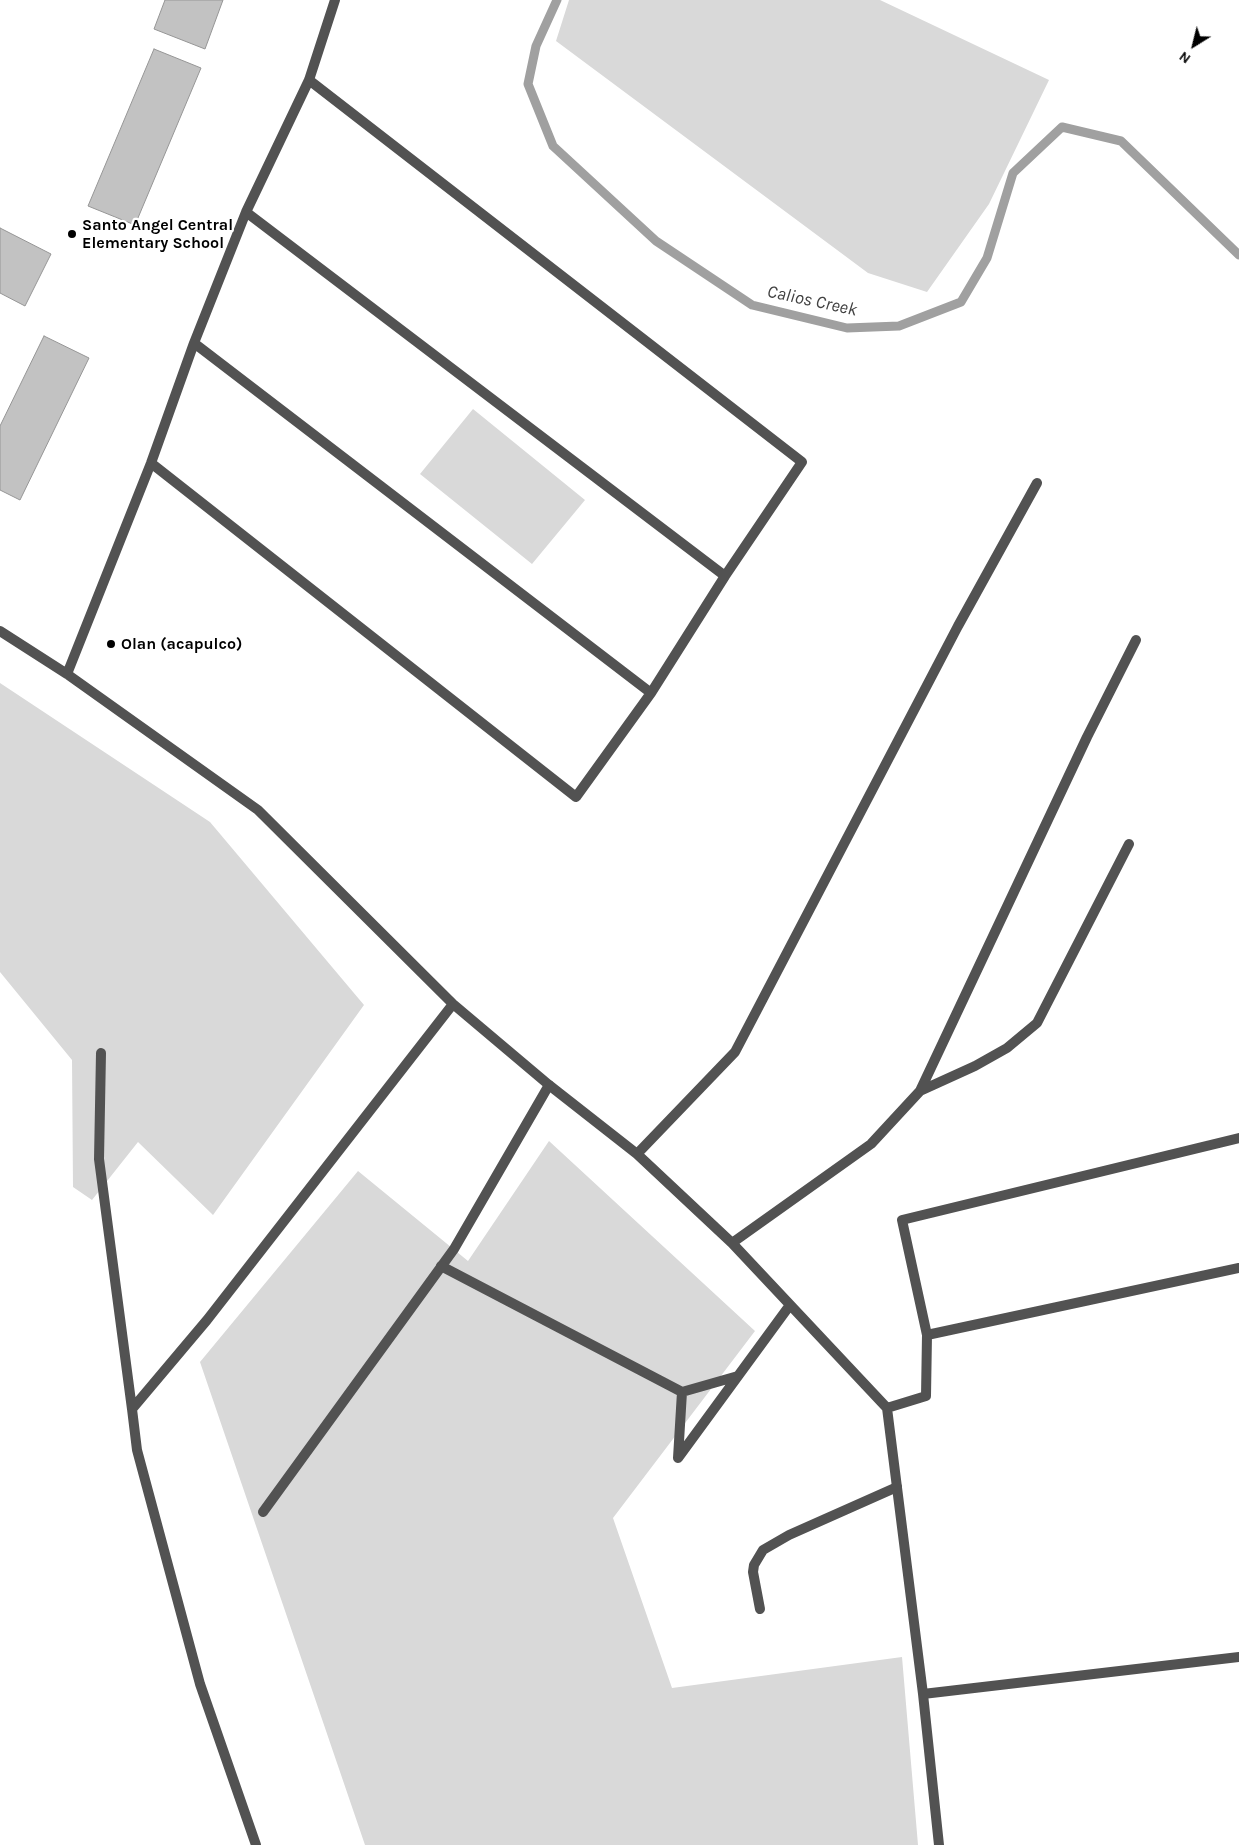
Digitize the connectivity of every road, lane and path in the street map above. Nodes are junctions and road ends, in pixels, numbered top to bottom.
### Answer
1 (335, 0) edge
2 (309, 80) junction
3 (246, 212) junction
4 (194, 343) junction
5 (151, 462) junction
6 (1037, 483) dead end
7 (725, 576) junction
8 (0, 631) edge
9 (1136, 640) dead end
10 (67, 674) junction
11 (651, 692) junction
12 (1129, 844) dead end
13 (453, 1004) junction
14 (101, 1052) dead end
15 (549, 1085) junction
16 (920, 1091) junction
17 (1239, 1138) edge
18 (637, 1154) junction
19 (732, 1243) junction
20 (441, 1266) junction
21 (1239, 1268) edge
22 (790, 1305) junction
23 (927, 1334) junction
24 (738, 1376) junction
25 (682, 1392) junction
26 (887, 1408) junction
27 (132, 1409) junction
28 (897, 1487) junction
29 (263, 1512) dead end
30 (760, 1609) dead end
31 (1239, 1657) edge
32 (923, 1694) junction
33 (256, 1845) edge
34 (939, 1845) edge

1 - 2 street
2 - 3 street
2 - 7 street
3 - 4 street
3 - 7 street
4 - 5 street
4 - 11 street
5 - 10 street
5 - 11 street
6 - 18 street
7 - 11 street
8 - 10 street
9 - 16 street
10 - 13 street
12 - 16 street
13 - 15 street
13 - 27 street
14 - 27 street
15 - 18 street
15 - 20 street
16 - 19 street
17 - 23 street
18 - 19 street
19 - 22 street
20 - 25 street
20 - 29 street
21 - 23 street
22 - 24 street
22 - 26 street
23 - 26 street
24 - 25 street
24 - 25 street
26 - 28 street
27 - 33 street
28 - 30 street
28 - 32 street
31 - 32 street
32 - 34 street

